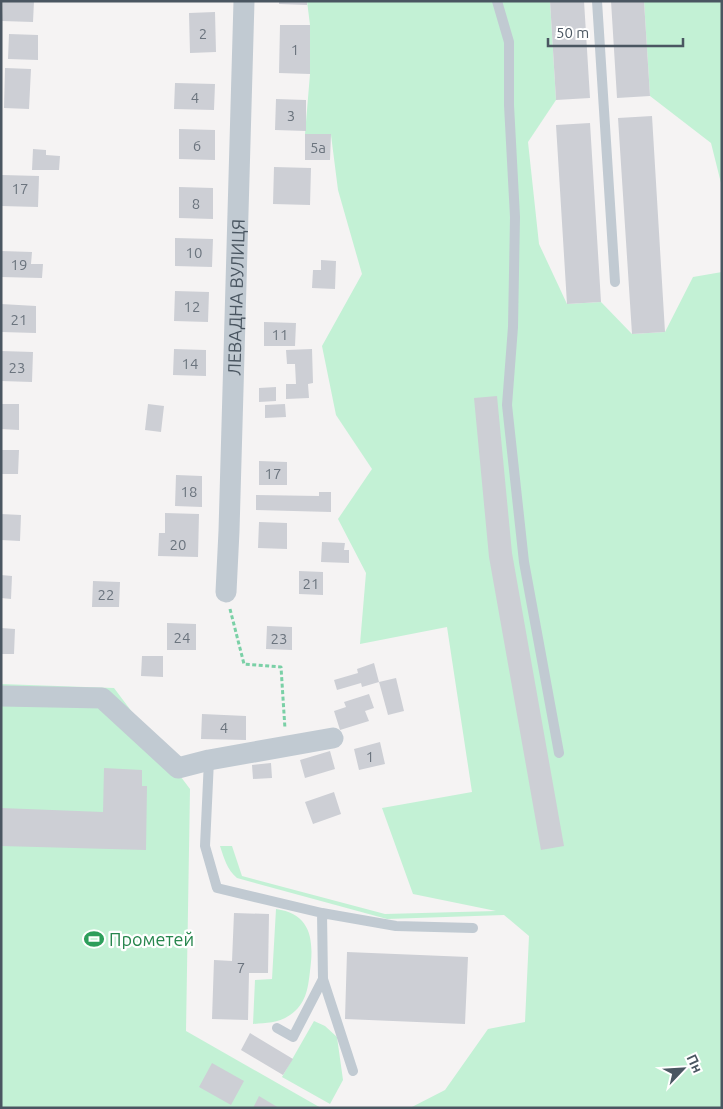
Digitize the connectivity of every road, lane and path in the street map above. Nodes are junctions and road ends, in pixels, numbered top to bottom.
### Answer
1 (244, 1) edge
2 (497, 1) edge
3 (596, 1) edge
4 (615, 282) dead end
5 (226, 592) joint
6 (1, 696) edge
7 (333, 738) dead end
8 (286, 748) junction
9 (559, 753) dead end
10 (209, 760) junction
11 (322, 913) junction
12 (473, 928) dead end
13 (323, 979) junction
14 (276, 1028) dead end
15 (353, 1071) dead end

1 - 5 street, ЛЕВАДНА ВУЛИЦЯ
2 - 9 lane
3 - 4 lane
5 - 8 path
6 - 10 street
7 - 8 street
8 - 10 street
10 - 11 lane
11 - 12 lane
11 - 13 lane
13 - 14 lane
13 - 15 lane

